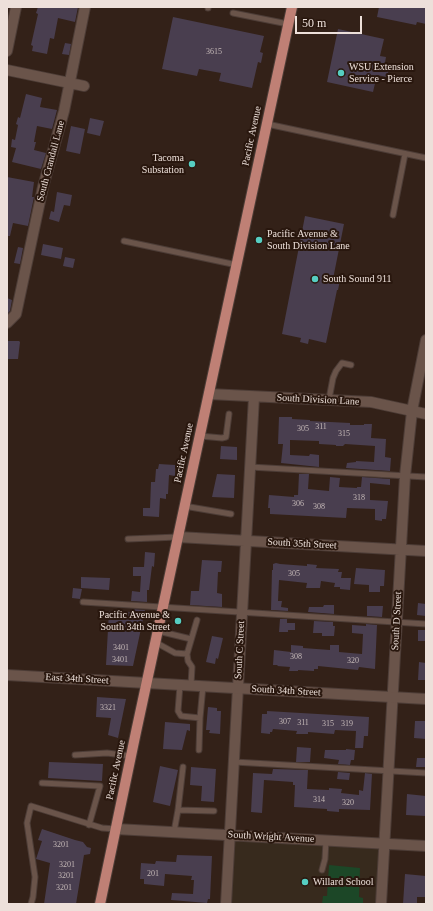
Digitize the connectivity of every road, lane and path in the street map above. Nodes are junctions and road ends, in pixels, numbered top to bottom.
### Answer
1 (16, 7) edge
2 (85, 7) edge
3 (292, 7) edge
4 (233, 13) dead end
5 (288, 24) junction
6 (7, 51) edge
7 (7, 70) edge
8 (70, 83) junction
9 (84, 86) dead end
10 (267, 124) junction
11 (405, 154) junction
12 (426, 158) edge
13 (393, 215) dead end
14 (124, 241) dead end
15 (237, 265) junction
16 (7, 322) edge
17 (426, 340) edge
18 (351, 365) dead end
19 (209, 394) junction
20 (254, 397) junction
21 (329, 399) junction
22 (412, 411) junction
23 (229, 414) dead end
24 (426, 414) edge
25 (200, 436) junction
26 (250, 467) junction
27 (404, 476) junction
28 (426, 477) edge
29 (184, 506) junction
30 (231, 514) dead end
31 (178, 537) junction
32 (128, 539) dead end
33 (246, 541) junction
34 (400, 550) junction
35 (426, 551) edge
36 (83, 602) dead end
37 (162, 608) junction
38 (242, 612) junction
39 (197, 620) dead end
40 (397, 622) junction
41 (426, 624) edge
42 (158, 631) junction
43 (191, 639) junction
44 (155, 642) junction
45 (187, 654) junction
46 (7, 675) edge
47 (146, 683) junction
48 (180, 685) junction
49 (191, 685) junction
50 (203, 686) junction
51 (238, 688) junction
52 (393, 697) junction
53 (426, 699) edge
54 (200, 718) junction
55 (199, 750) dead end
56 (76, 755) dead end
57 (131, 756) junction
58 (234, 762) junction
59 (183, 767) dead end
60 (389, 771) junction
61 (426, 773) edge
62 (42, 783) dead end
63 (178, 810) junction
64 (214, 811) dead end
65 (89, 825) junction
66 (116, 829) junction
67 (174, 832) junction
68 (230, 835) junction
69 (326, 840) junction
70 (385, 844) junction
71 (426, 846) edge
72 (322, 870) dead end
73 (31, 904) edge
74 (100, 904) edge
75 (226, 904) edge
76 (382, 904) edge

1 - 6 street
2 - 8 street, South Crandall Lane
3 - 5 main road, Pacific Avenue
4 - 5 lane
5 - 10 main road, Pacific Avenue
7 - 8 street
8 - 9 street
8 - 16 street, South Crandall Lane
10 - 11 lane
10 - 15 main road, Pacific Avenue
11 - 12 lane
11 - 13 lane
14 - 15 lane
15 - 19 main road, Pacific Avenue
17 - 22 street, South D Street
18 - 21 lane
19 - 20 street, South Division Lane
19 - 25 main road, Pacific Avenue
20 - 21 street, South Division Lane
20 - 26 street, South C Street
21 - 22 street, South Division Lane
22 - 24 street, South Division Lane
22 - 27 street, South D Street
23 - 25 lane
25 - 29 main road, Pacific Avenue
26 - 27 lane
26 - 33 street, South C Street
27 - 28 lane
27 - 34 street, South D Street
29 - 30 lane
29 - 31 main road, Pacific Avenue
31 - 32 lane
31 - 33 street, South 35th Street
31 - 37 main road, Pacific Avenue
33 - 34 street, South 35th Street
33 - 38 street, South C Street
34 - 35 street, South 35th Street
34 - 40 street, South D Street
36 - 37 lane
37 - 38 lane
37 - 42 main road, Pacific Avenue
38 - 40 lane
38 - 51 street, South C Street
39 - 43 lane
40 - 41 lane
40 - 52 street, South D Street
42 - 43 lane
42 - 44 main road, Pacific Avenue
43 - 45 lane
44 - 45 lane
44 - 47 main road, Pacific Avenue
45 - 49 lane
46 - 47 street, East 34th Street
47 - 48 street, South 34th Street
47 - 57 main road, Pacific Avenue
48 - 49 street, South 34th Street
48 - 54 lane
49 - 50 street, South 34th Street
50 - 51 street, South 34th Street
50 - 54 lane
51 - 52 street, South 34th Street
51 - 58 street, South C Street
52 - 53 street, South 34th Street
52 - 60 street, South D Street
54 - 55 lane
56 - 57 lane
57 - 66 main road, Pacific Avenue
58 - 60 lane
58 - 68 street, South C Street
59 - 63 lane
60 - 61 lane
60 - 70 street, South D Street
62 - 65 lane
63 - 64 lane
63 - 67 lane
65 - 66 lane
65 - 73 lane
66 - 67 street, South Wright Avenue
66 - 74 main road, Pacific Avenue
67 - 68 street, South Wright Avenue
68 - 69 street, South Wright Avenue
68 - 75 street, South C Street
69 - 70 street, South Wright Avenue
69 - 72 lane
70 - 71 street, South Wright Avenue
70 - 76 street, South D Street

